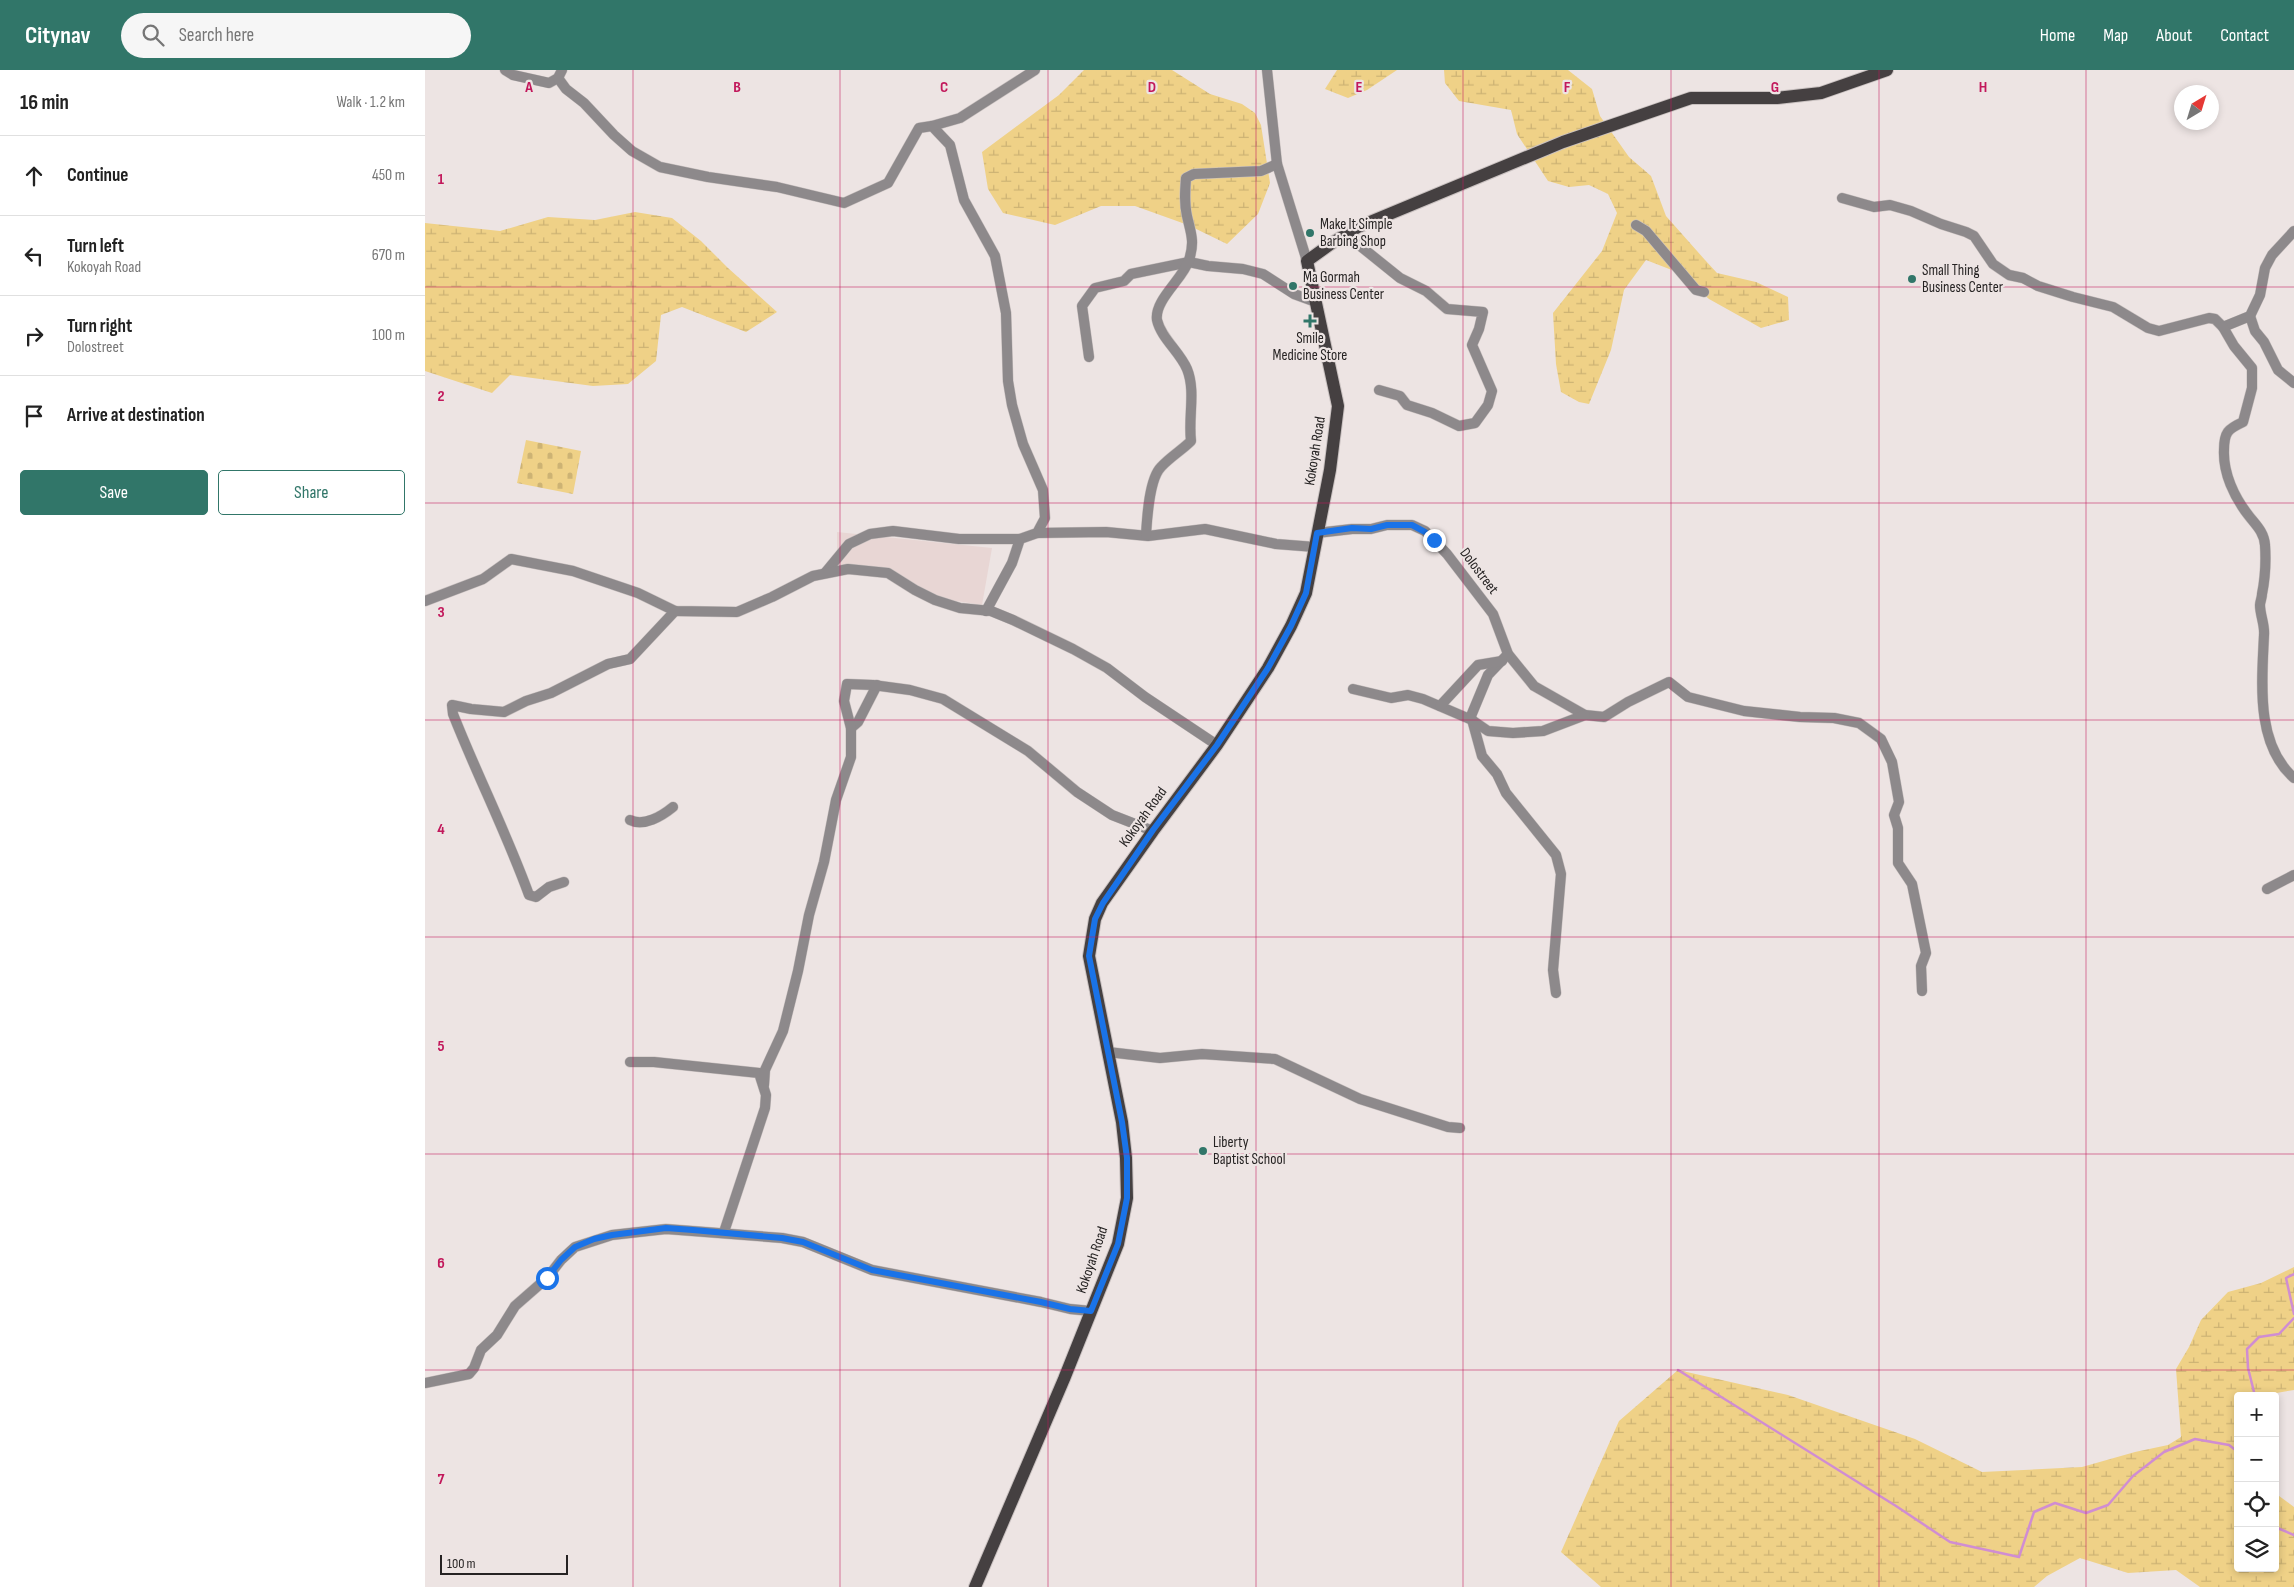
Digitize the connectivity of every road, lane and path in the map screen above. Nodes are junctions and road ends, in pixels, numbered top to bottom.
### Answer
1 (505, 70) edge
2 (1035, 70) edge
3 (1267, 70) edge
4 (1887, 70) edge
5 (560, 74) edge
6 (932, 126) junction
7 (1277, 164) junction
8 (1842, 198) dead end
9 (1636, 225) dead end
10 (2294, 231) edge
11 (1347, 234) junction
12 (1307, 261) junction
13 (1189, 262) junction
14 (1704, 292) dead end
15 (1316, 302) junction
16 (2250, 316) junction
17 (2223, 327) junction
18 (1089, 357) dead end
19 (2294, 384) edge
20 (1379, 390) dead end
21 (1037, 533) junction
22 (1317, 533) junction
23 (1146, 536) junction
24 (1020, 539) junction
25 (1315, 547) junction
26 (825, 573) junction
27 (425, 601) edge
28 (675, 611) junction
29 (986, 611) junction
30 (1505, 657) junction
31 (877, 685) junction
32 (1353, 689) dead end
33 (1440, 706) junction
34 (1585, 715) junction
35 (1472, 720) junction
36 (851, 728) junction
37 (1217, 745) junction
38 (2294, 778) edge
39 (673, 807) dead end
40 (630, 820) dead end
41 (1153, 830) junction
42 (2294, 875) edge
43 (564, 882) dead end
44 (2267, 889) dead end
45 (1922, 991) dead end
46 (1556, 993) dead end
47 (1108, 1052) junction
48 (630, 1062) dead end
49 (764, 1085) junction
50 (1460, 1128) dead end
51 (723, 1232) junction
52 (1091, 1311) junction
53 (425, 1384) edge
54 (975, 1587) edge

1 - 5 street
2 - 6 street
3 - 7 street, Kokoyah Road
4 - 11 main road
5 - 6 street
6 - 21 street
7 - 12 street, Kokoyah Road
7 - 13 street
8 - 17 street
9 - 14 street
10 - 16 street
11 - 12 main road
11 - 20 street
12 - 15 main road, Kokoyah Road
13 - 15 street
13 - 18 street
13 - 23 street
15 - 22 main road, Kokoyah Road
16 - 17 street
16 - 19 street
17 - 38 street
21 - 23 street
21 - 24 street
22 - 25 main road, Kokoyah Road
22 - 30 street, Dolostreet
23 - 25 street
24 - 26 street
24 - 29 street
25 - 37 main road, Kokoyah Road
26 - 28 street
26 - 29 street
27 - 28 street
28 - 43 street
29 - 37 street
30 - 33 street
30 - 34 street, Dolostreet
30 - 35 street
31 - 36 street
31 - 36 street
31 - 41 street
32 - 33 street
33 - 35 street
34 - 35 street
34 - 45 street
35 - 46 street
36 - 49 street
37 - 41 main road, Kokoyah Road
39 - 40 street
41 - 47 main road, Kokoyah Road
42 - 44 street
47 - 50 street
47 - 52 main road, Kokoyah Road
48 - 49 street
49 - 51 street
51 - 52 street
51 - 53 street
52 - 54 main road, Kokoyah Road

